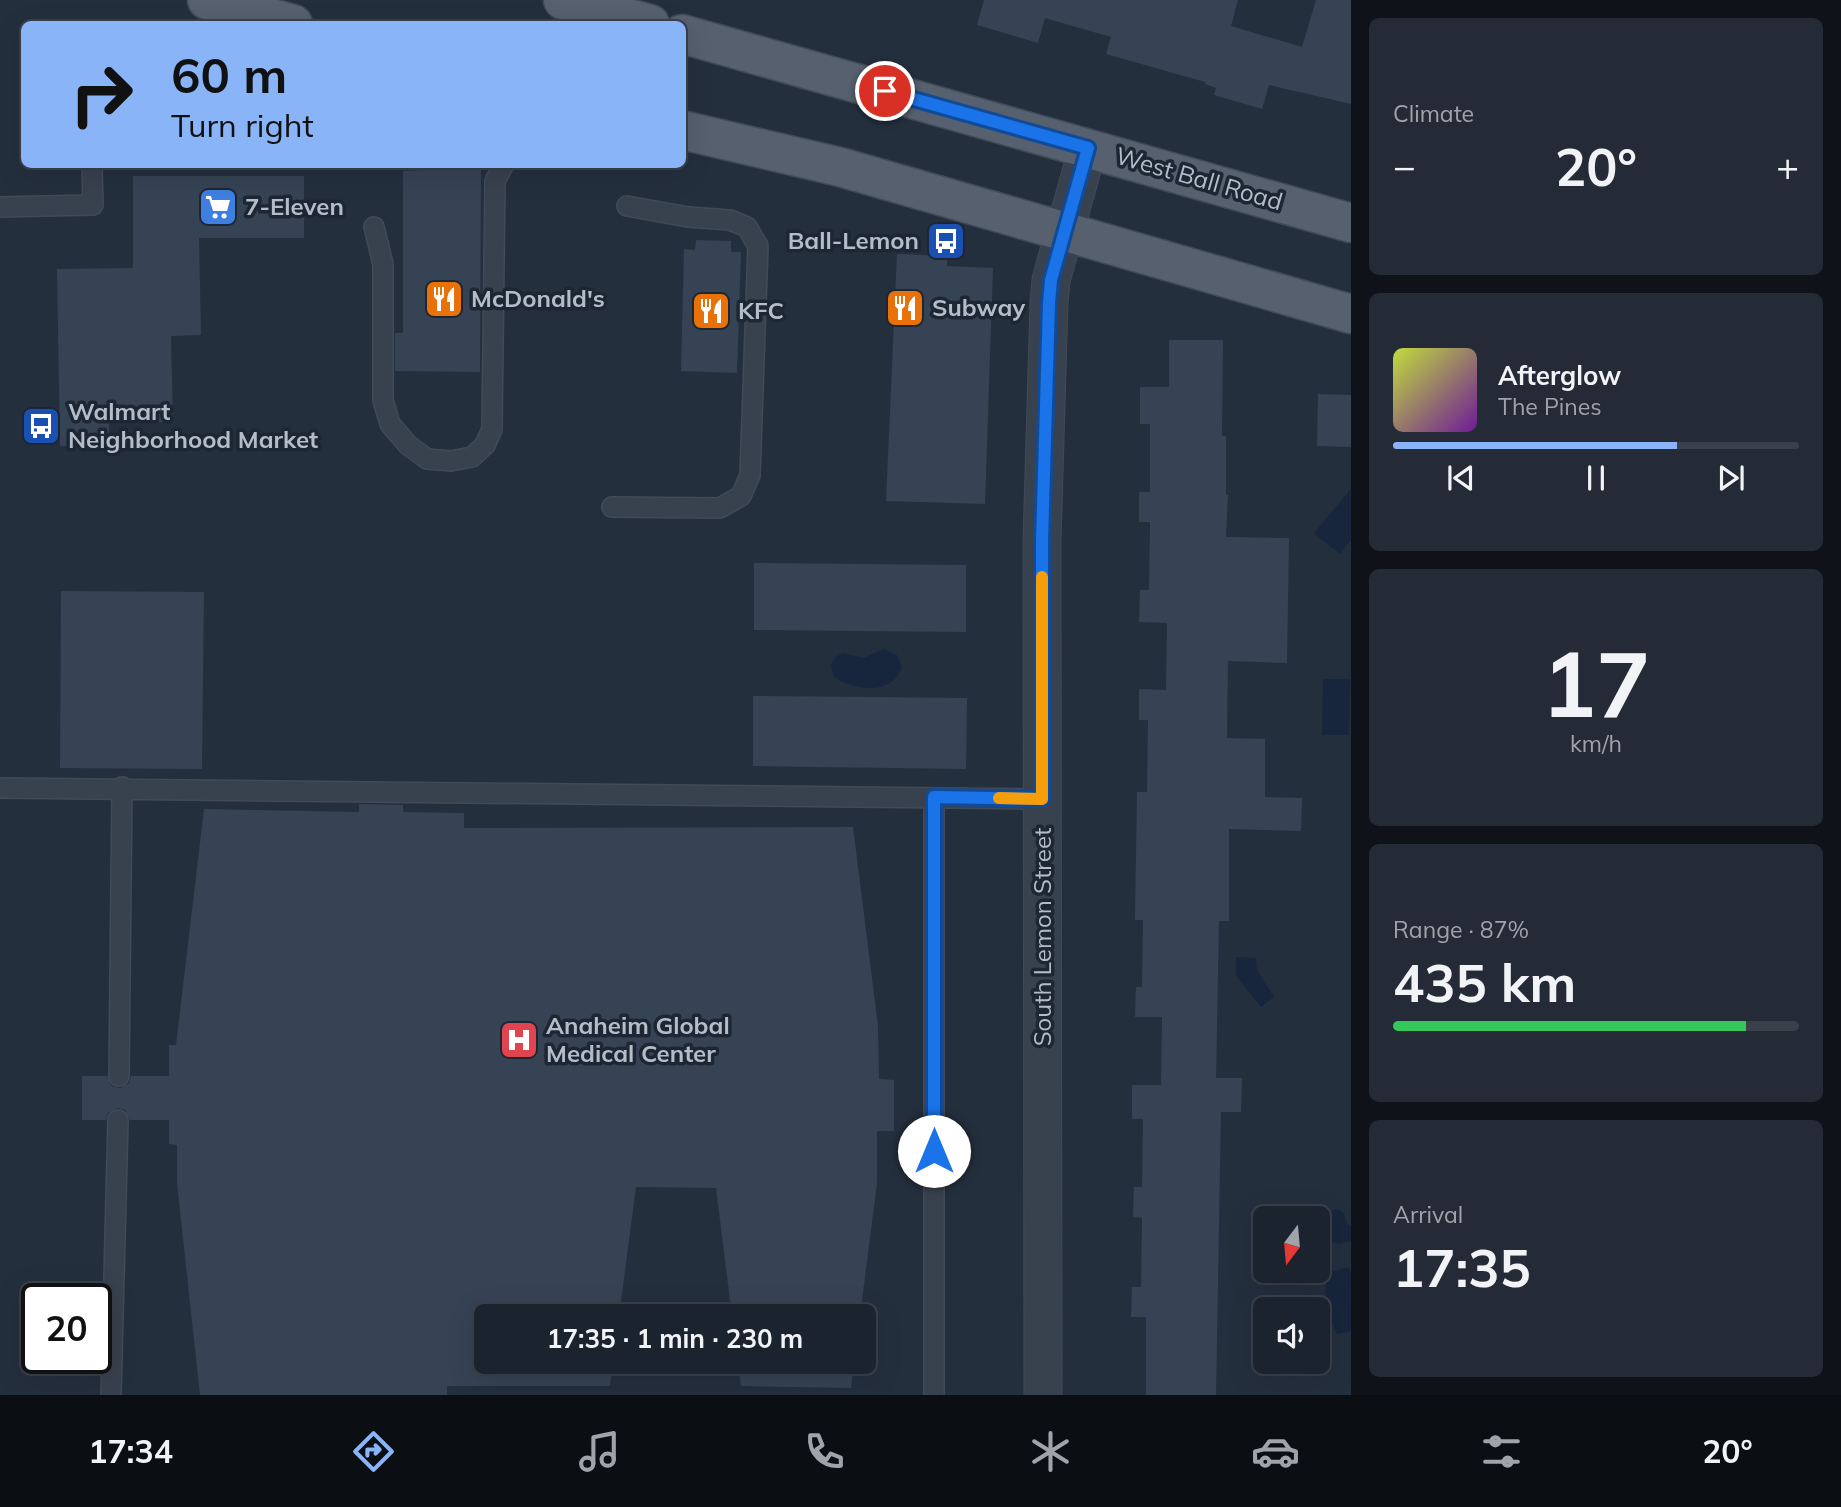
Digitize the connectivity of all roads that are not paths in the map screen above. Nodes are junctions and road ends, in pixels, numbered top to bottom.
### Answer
1 (207, 0) edge
2 (563, 0) edge
3 (277, 21) edge
4 (639, 21) edge
5 (686, 35) edge
6 (686, 131) edge
7 (1088, 148) junction
8 (92, 168) edge
9 (502, 168) edge
10 (627, 206) dead end
11 (0, 207) edge
12 (1351, 223) edge
13 (374, 227) dead end
14 (1064, 232) junction
15 (1351, 314) edge
16 (612, 507) dead end
17 (122, 787) junction
18 (0, 788) edge
19 (934, 797) junction
20 (1042, 799) junction
21 (119, 1076) dead end
22 (118, 1120) dead end
23 (111, 1395) edge
24 (933, 1395) edge
25 (1043, 1395) edge

1 - 3 main road
2 - 4 main road
5 - 7 main road, West Ball Road
6 - 14 main road
7 - 12 main road, West Ball Road
7 - 14 street, South Lemon Street
8 - 11 lane
9 - 13 lane
10 - 16 lane
14 - 15 main road
14 - 20 street, South Lemon Street
17 - 18 lane
17 - 19 lane
17 - 21 lane
19 - 20 lane
19 - 24 lane
20 - 25 street, South Lemon Street
22 - 23 lane

